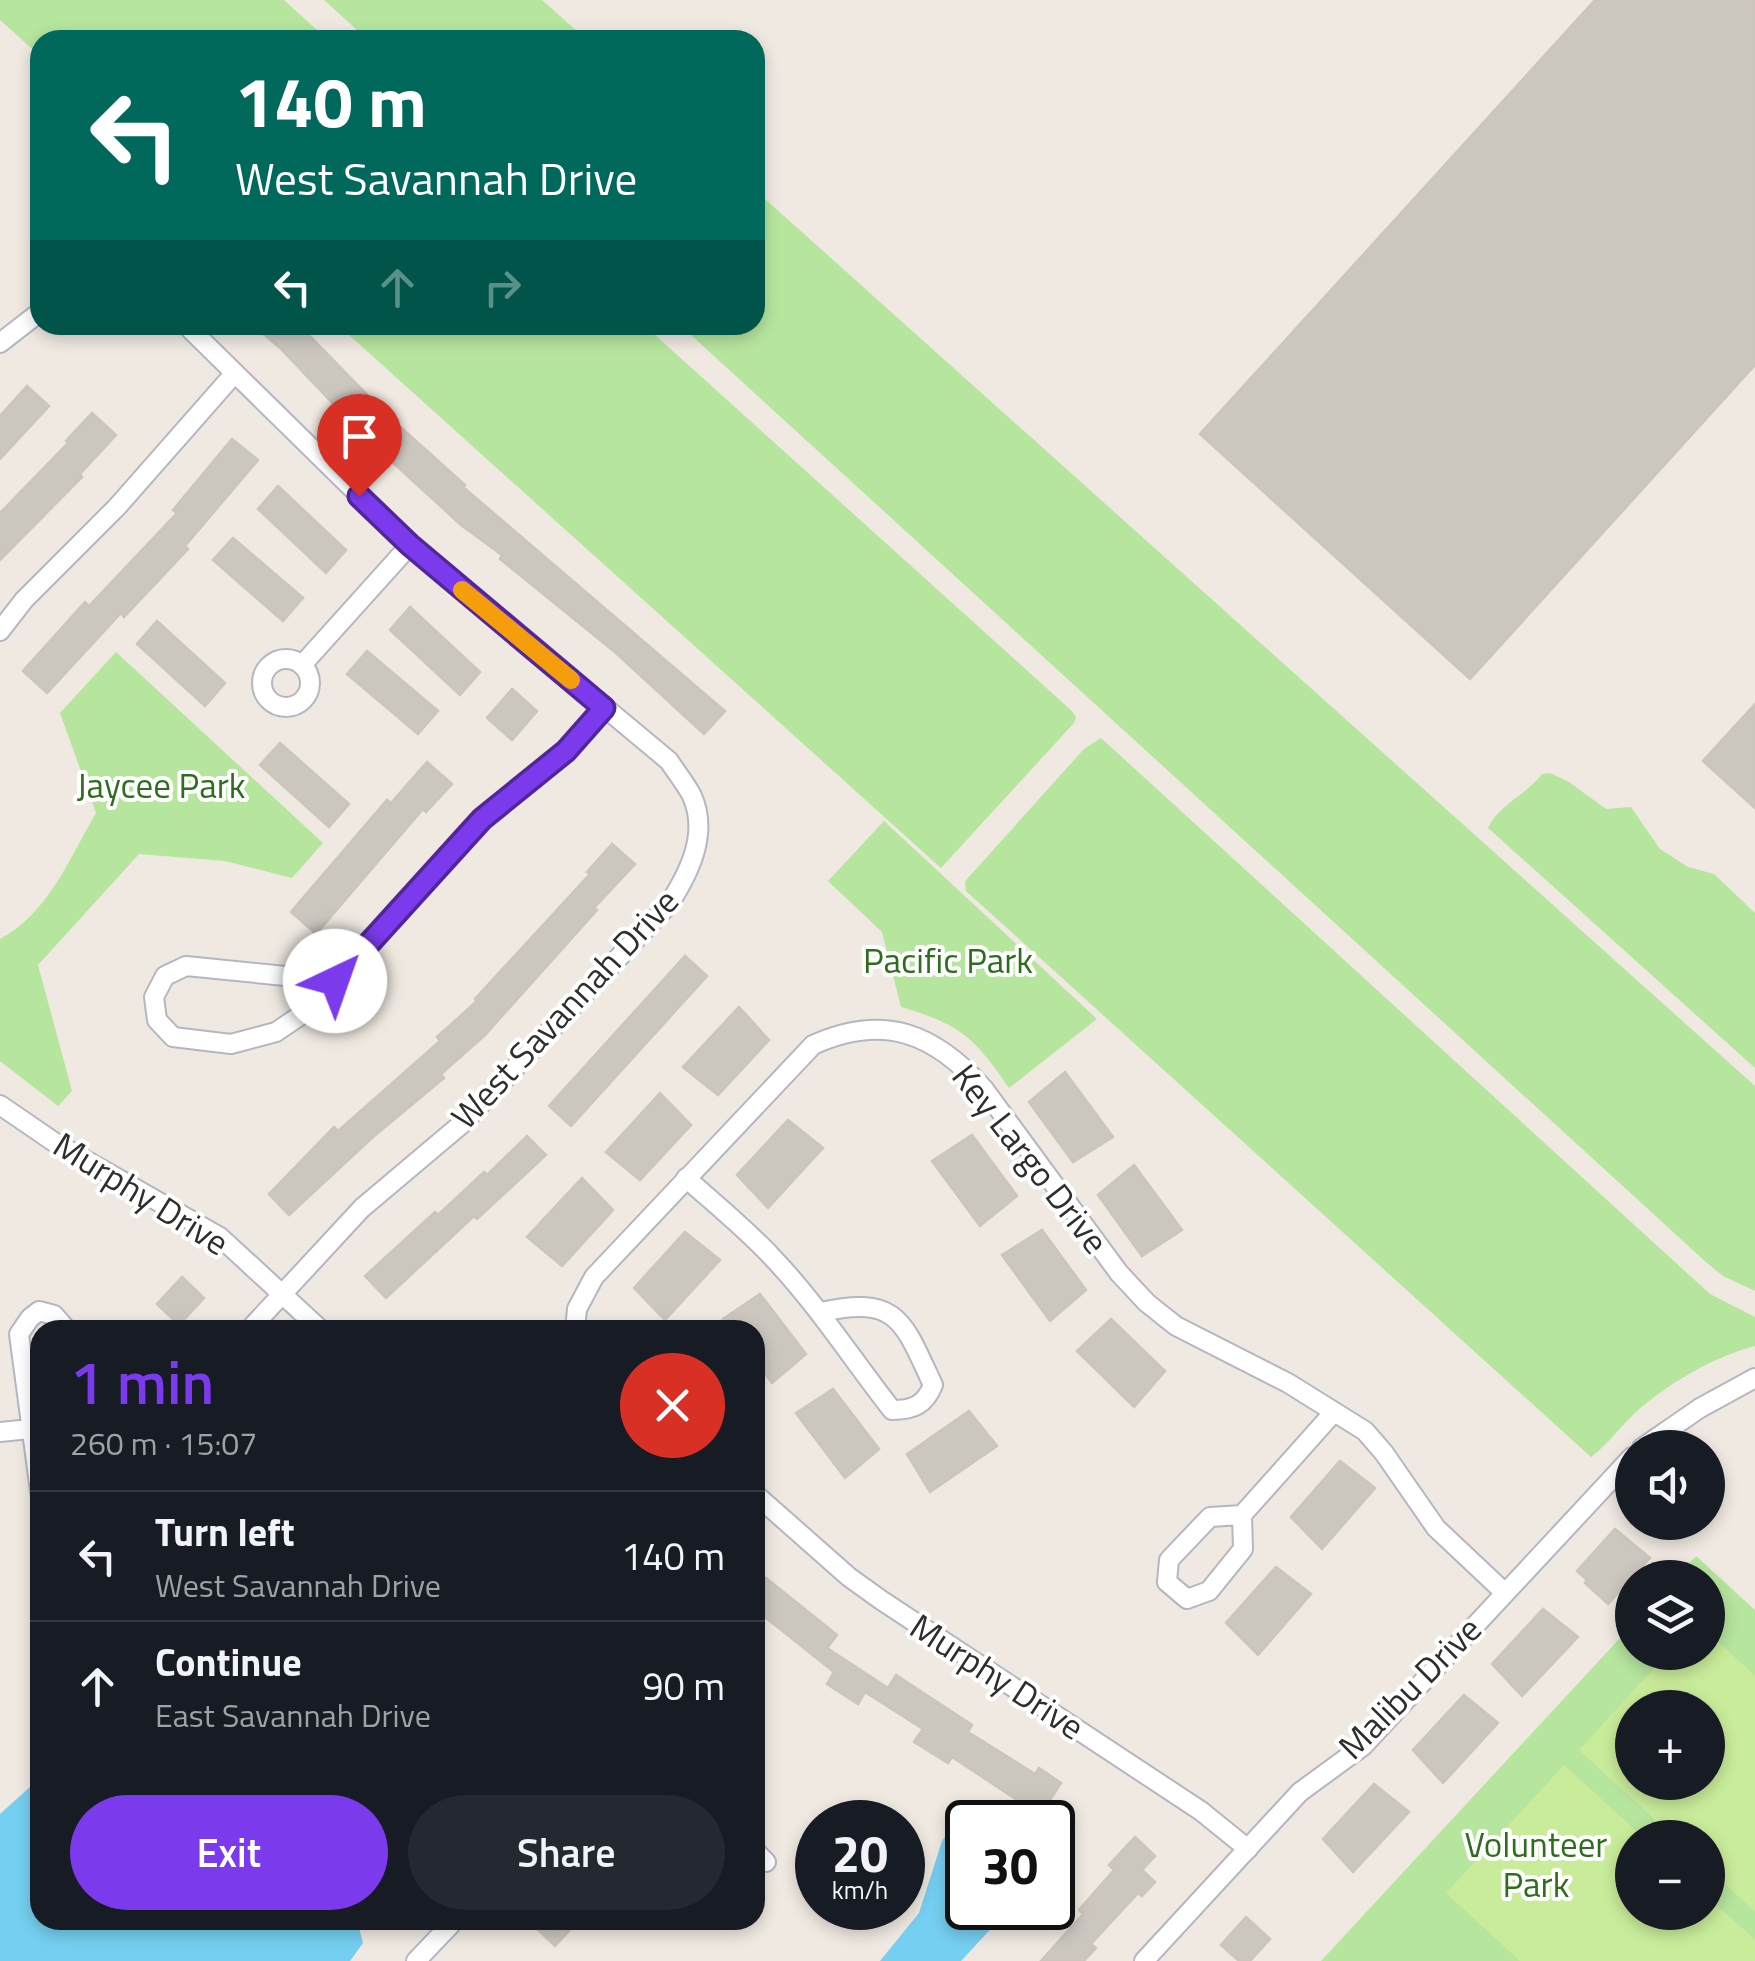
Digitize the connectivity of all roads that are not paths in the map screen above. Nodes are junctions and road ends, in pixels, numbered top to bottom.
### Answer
1 (30, 320) edge
2 (196, 335) edge
3 (0, 344) edge
4 (234, 374) junction
5 (410, 545) junction
6 (0, 631) edge
7 (302, 665) dead end
8 (604, 708) junction
9 (335, 981) junction
10 (0, 1105) edge
11 (686, 1178) junction
12 (283, 1295) junction
13 (820, 1312) junction
14 (59, 1320) edge
15 (259, 1320) edge
16 (310, 1320) edge
17 (576, 1320) edge
18 (1755, 1378) edge
19 (30, 1399) edge
20 (1334, 1412) junction
21 (30, 1429) edge
22 (1668, 1430) edge
23 (0, 1432) edge
24 (1615, 1475) edge
25 (765, 1512) edge
26 (1242, 1515) junction
27 (1504, 1592) junction
28 (1248, 1849) junction
29 (445, 1930) edge
30 (416, 1961) edge
31 (1144, 1961) edge

1 - 3 street
2 - 4 street, West Savannah Drive
4 - 5 street, West Savannah Drive
4 - 6 street
5 - 7 street
5 - 8 street, West Savannah Drive
8 - 9 street
8 - 12 street, West Savannah Drive
9 - 9 street
10 - 12 street, Murphy Drive
11 - 13 street
11 - 17 street, Key Largo Drive
11 - 20 street, Key Largo Drive
12 - 15 street, West Savannah Drive
12 - 16 street, Murphy Drive
13 - 13 street
14 - 19 street
18 - 22 street
20 - 26 street
20 - 27 street, Key Largo Drive
21 - 23 street
24 - 27 street, Malibu Drive
25 - 28 street, Murphy Drive
26 - 26 street
27 - 28 street, Malibu Drive
28 - 31 street, Malibu Drive
29 - 30 street

